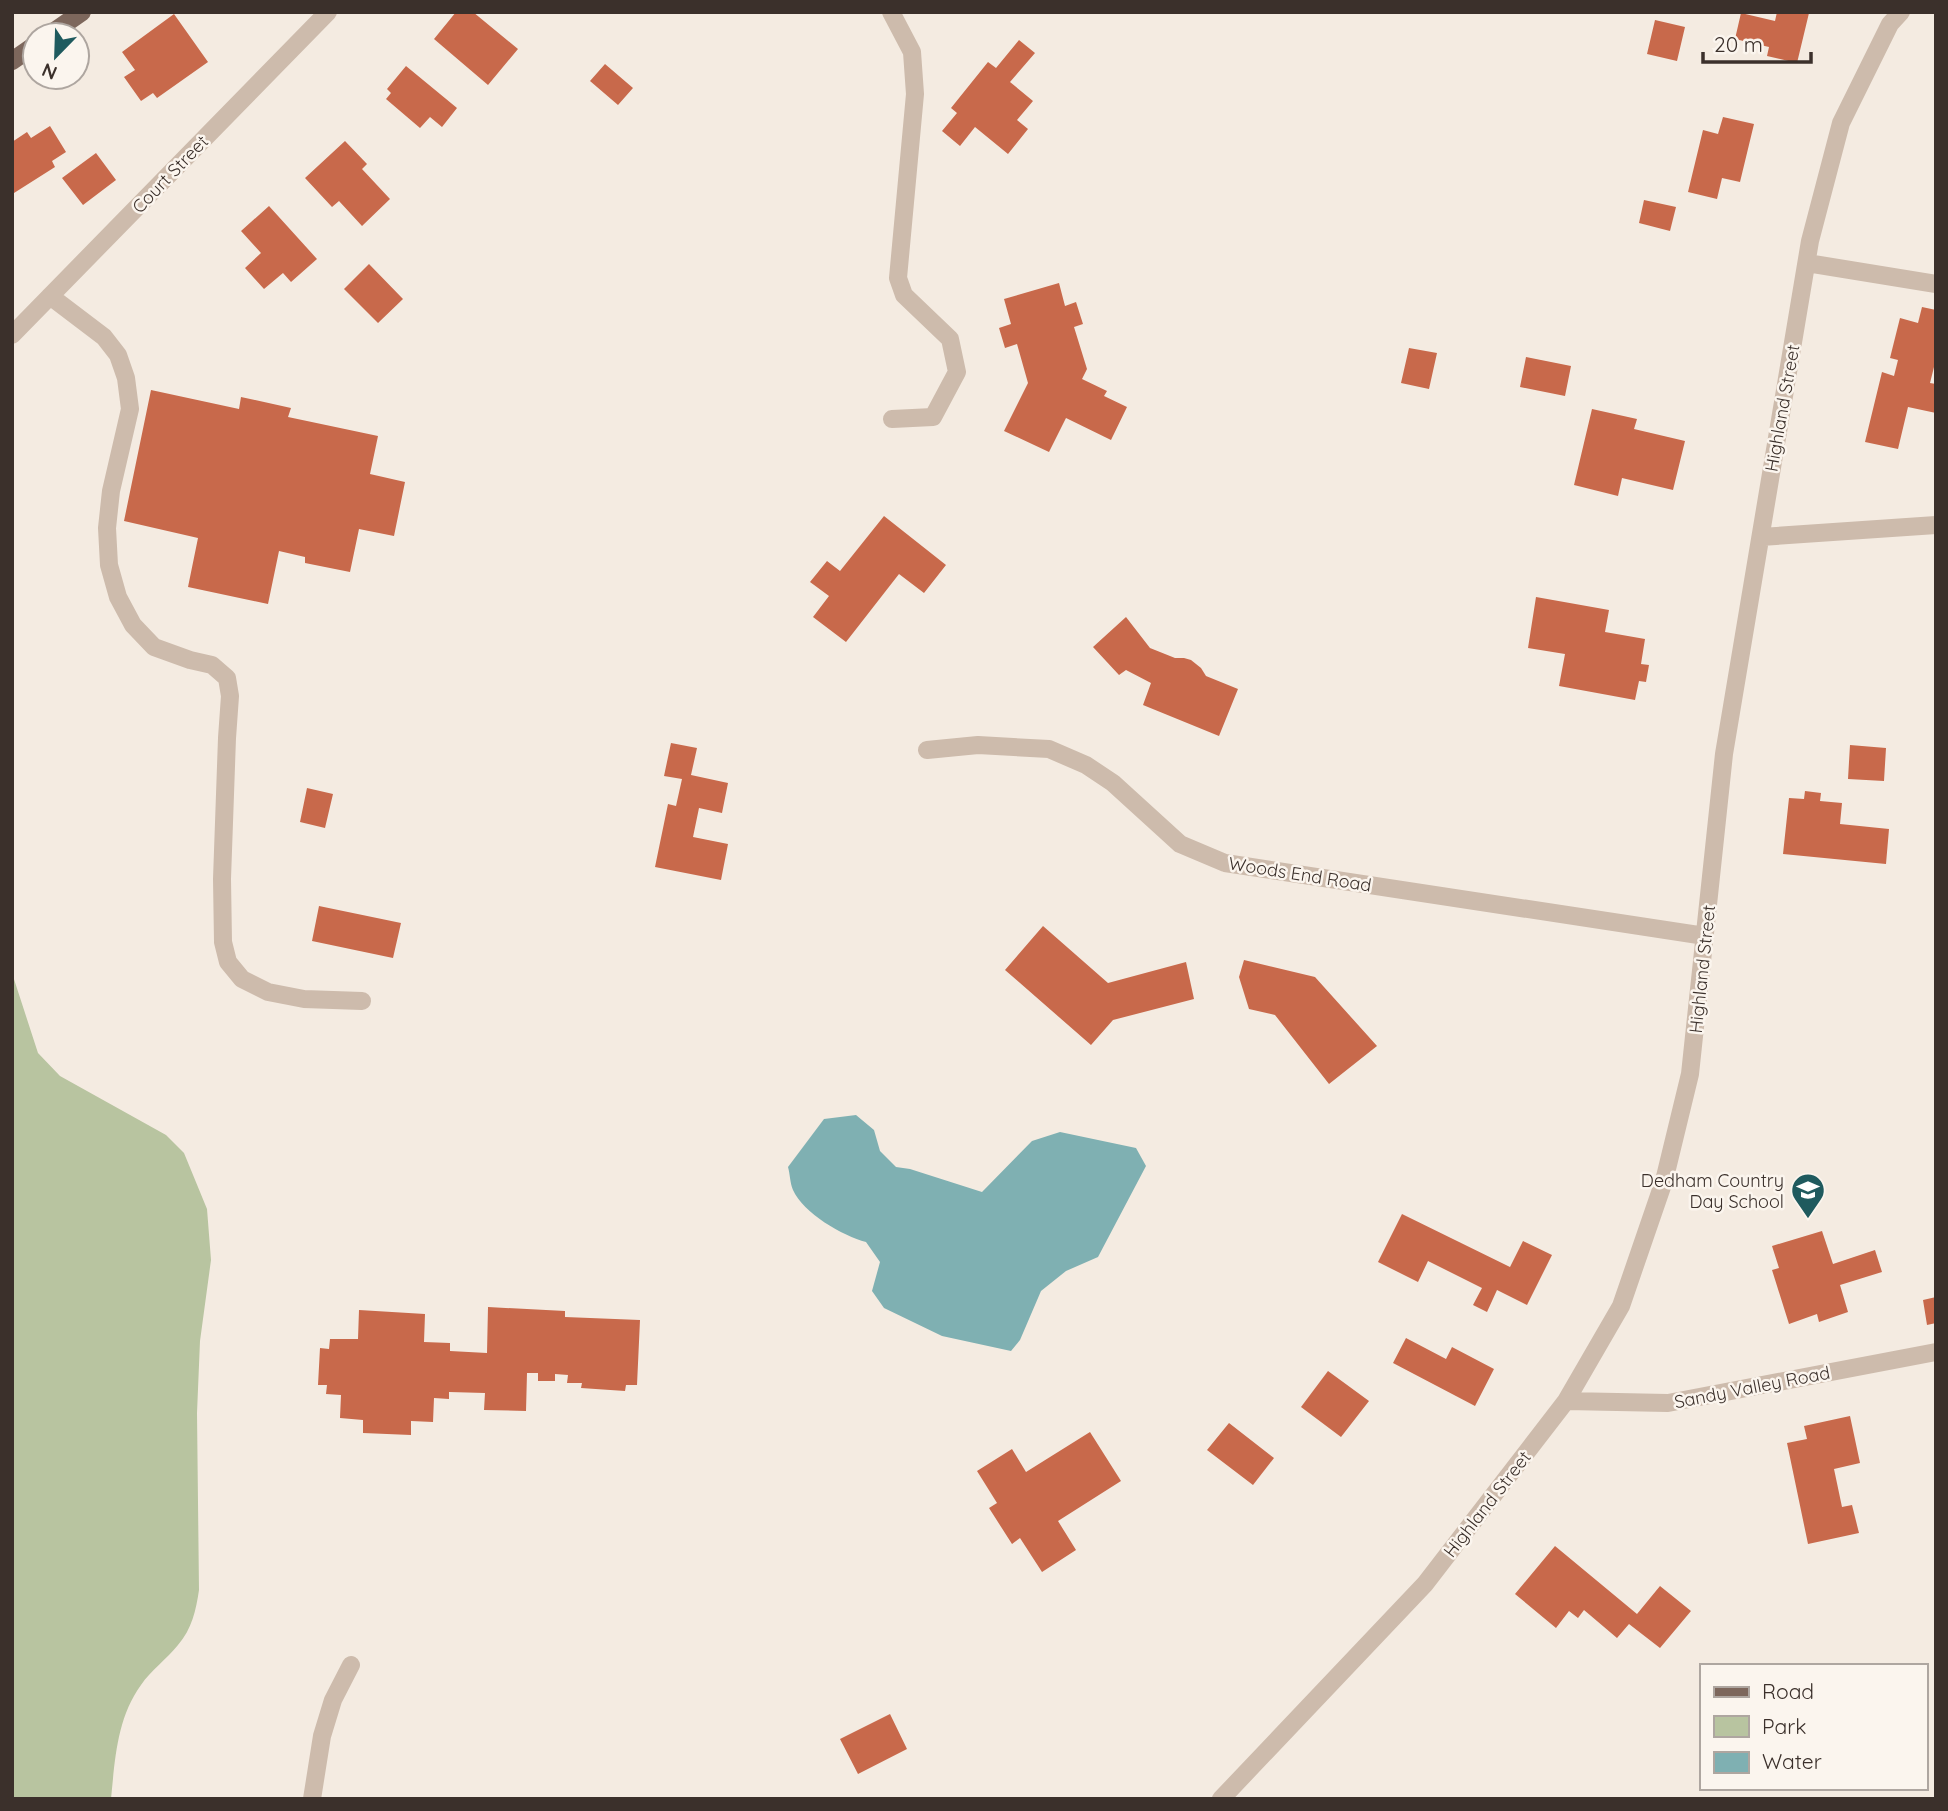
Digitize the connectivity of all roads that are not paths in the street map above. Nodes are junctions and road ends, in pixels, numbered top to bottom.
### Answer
1 (328, 12) edge
2 (891, 12) edge
3 (1901, 12) edge
4 (1807, 263) junction
5 (1936, 284) edge
6 (50, 296) junction
7 (12, 335) edge
8 (892, 419) dead end
9 (1936, 524) edge
10 (1760, 537) junction
11 (927, 750) dead end
12 (1705, 936) junction
13 (362, 1001) dead end
14 (1936, 1352) edge
15 (1566, 1401) junction
16 (351, 1665) dead end
17 (312, 1799) edge
18 (1221, 1799) edge

1 - 6 street, Court Street
2 - 8 street
3 - 4 street, Highland Street
4 - 5 street
4 - 10 street, Highland Street
6 - 7 street, Court Street
6 - 13 street
9 - 10 street
10 - 12 street, Highland Street
11 - 12 street, Woods End Road
12 - 15 street, Highland Street
14 - 15 street, Sandy Valley Road
15 - 18 street, Highland Street
16 - 17 street

